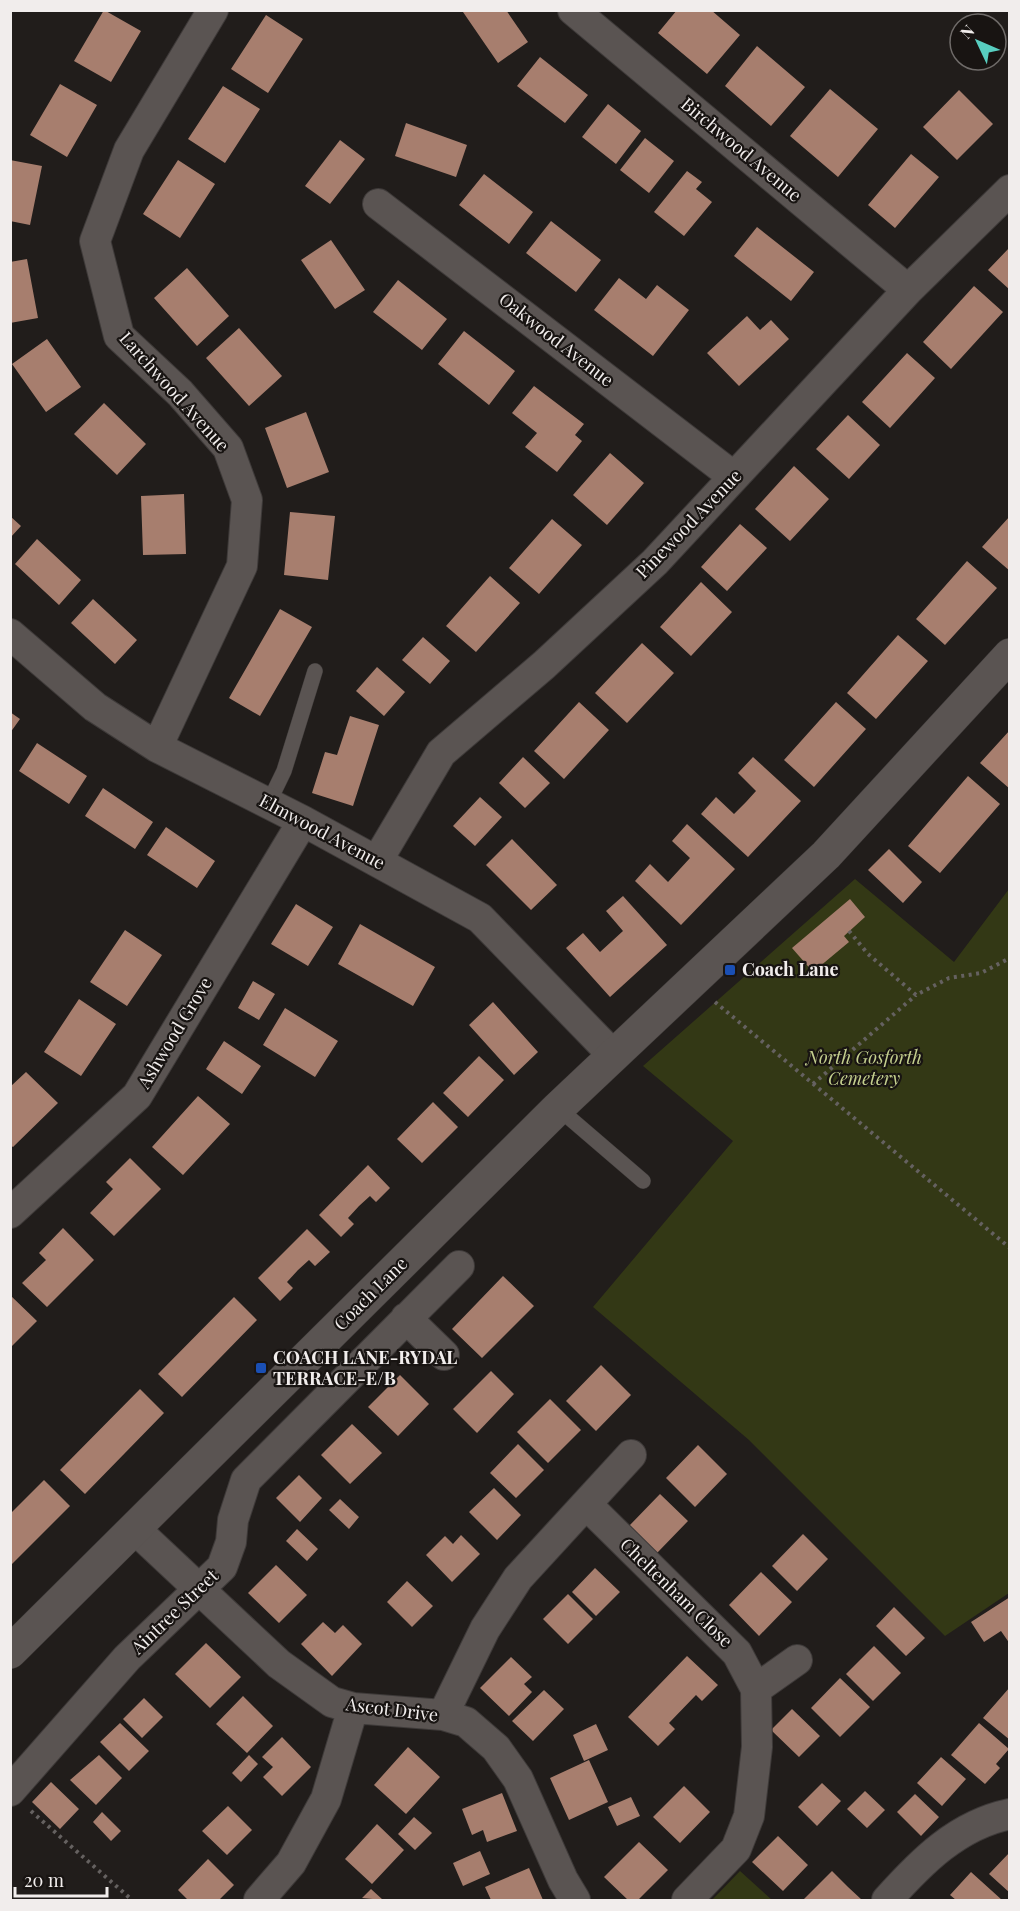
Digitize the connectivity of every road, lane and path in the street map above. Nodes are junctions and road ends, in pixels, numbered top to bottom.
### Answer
1 (213, 10) edge
2 (573, 10) edge
3 (1010, 190) edge
4 (378, 204) dead end
5 (908, 290) junction
6 (734, 477) junction
7 (10, 634) edge
8 (1010, 655) edge
9 (315, 671) dead end
10 (157, 747) junction
11 (268, 804) junction
12 (303, 821) junction
13 (377, 861) junction
14 (849, 931) dead end
15 (1010, 958) edge
16 (691, 982) junction
17 (916, 995) junction
18 (613, 1055) junction
19 (813, 1084) junction
20 (558, 1108) junction
21 (643, 1181) dead end
22 (10, 1213) edge
23 (1010, 1248) edge
24 (459, 1266) dead end
25 (406, 1318) junction
26 (444, 1355) dead end
27 (632, 1455) dead end
28 (586, 1504) junction
29 (135, 1529) junction
30 (200, 1591) junction
31 (10, 1652) edge
32 (797, 1660) dead end
33 (756, 1689) junction
34 (353, 1708) junction
35 (443, 1715) junction
36 (19, 1799) edge
37 (1010, 1814) edge
38 (132, 1900) edge
39 (259, 1900) edge
40 (575, 1900) edge
41 (687, 1900) edge
42 (887, 1900) edge

1 - 10 street, Larchwood Avenue
2 - 5 street, Birchwood Avenue
3 - 5 street, Pinewood Avenue
4 - 6 street, Oakwood Avenue
5 - 6 street, Pinewood Avenue
6 - 13 street, Pinewood Avenue
7 - 10 street, Elmwood Avenue
8 - 16 street, Coach Lane
9 - 11 lane
10 - 11 street, Elmwood Avenue
11 - 12 street, Elmwood Avenue
12 - 13 street, Elmwood Avenue
12 - 22 street, Ashwood Grove
13 - 18 street, Elmwood Avenue
14 - 17 path
15 - 17 path
16 - 18 street, Coach Lane
16 - 19 path
17 - 19 path
18 - 20 street, Coach Lane
19 - 23 path
20 - 21 lane
20 - 29 street, Coach Lane
24 - 25 street, Aintree Street
25 - 26 street
25 - 30 street, Aintree Street
27 - 28 street
28 - 33 street, Cheltenham Close
28 - 35 street
29 - 30 street, Ascot Drive
29 - 31 street, Coach Lane
30 - 34 street, Ascot Drive
30 - 36 street, Aintree Street
32 - 33 street
33 - 41 street, Cheltenham Close
34 - 35 street, Ascot Drive
34 - 39 street
35 - 40 street, Ascot Drive
36 - 38 path
37 - 42 street

